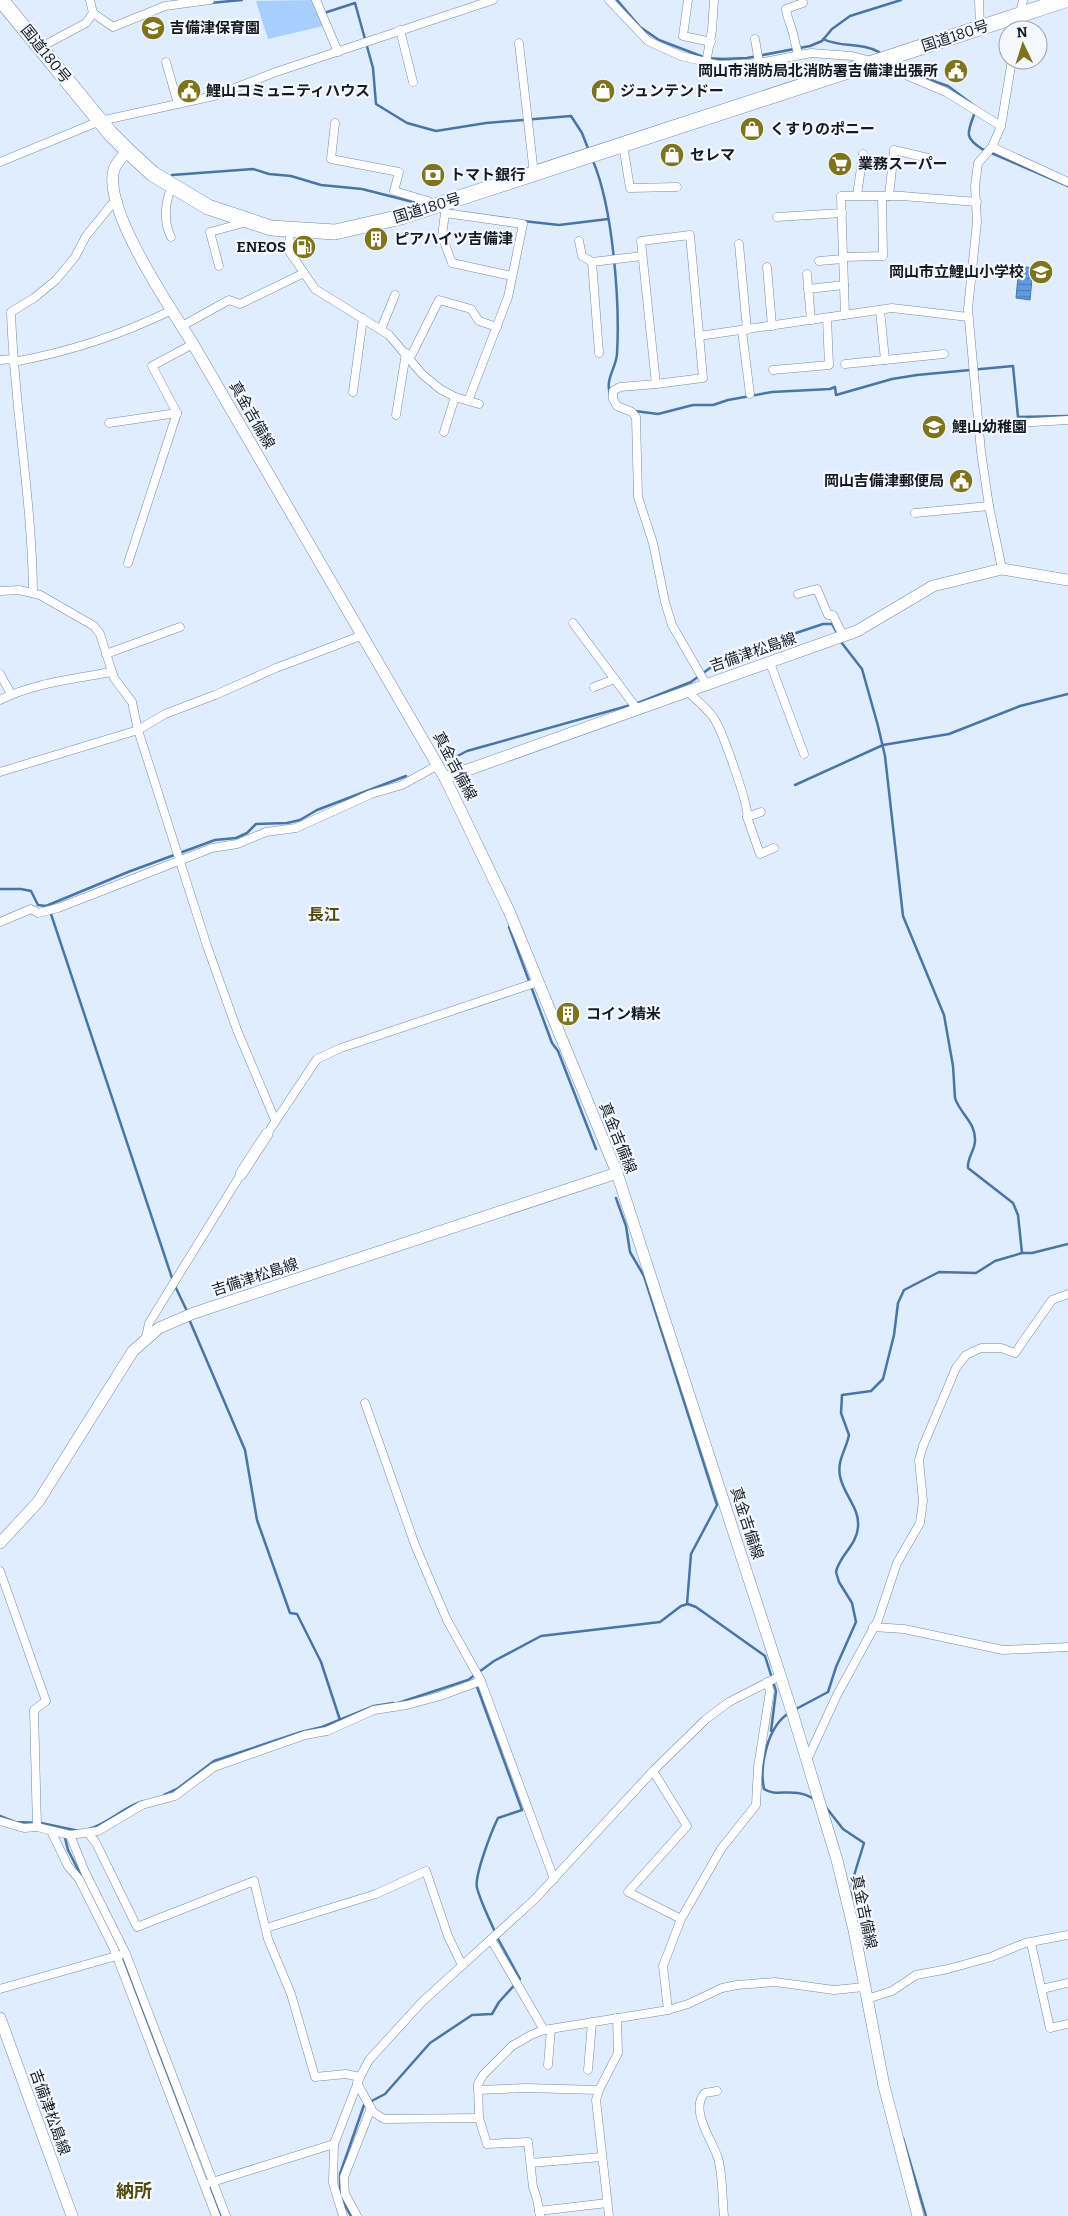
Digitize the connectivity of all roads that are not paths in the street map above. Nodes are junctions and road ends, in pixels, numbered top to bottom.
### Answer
1 (1, 0) edge
2 (90, 0) edge
3 (210, 0) edge
4 (316, 0) edge
5 (493, 0) edge
6 (608, 0) edge
7 (688, 0) edge
8 (714, 0) edge
9 (979, 0) edge
10 (1065, 0) edge
11 (803, 3) dead end
12 (1021, 7) edge
13 (93, 13) junction
14 (1019, 20) edge
15 (980, 28) junction
16 (400, 30) junction
17 (755, 38) dead end
18 (520, 42) dead end
19 (710, 42) junction
20 (41, 47) junction
21 (338, 52) junction
22 (799, 55) junction
23 (166, 62) dead end
24 (875, 62) junction
25 (706, 63) junction
26 (759, 63) junction
27 (1010, 70) edge
28 (413, 82) dead end
29 (178, 104) junction
30 (100, 121) junction
31 (335, 123) dead end
32 (1001, 126) junction
33 (623, 145) junction
34 (992, 147) junction
35 (128, 151) junction
36 (864, 154) dead end
37 (928, 158) dead end
38 (0, 162) edge
39 (534, 174) junction
40 (1068, 182) edge
41 (172, 186) junction
42 (677, 187) dead end
43 (857, 195) junction
44 (886, 196) junction
45 (118, 202) junction
46 (977, 202) junction
47 (441, 208) junction
48 (842, 213) junction
49 (777, 217) dead end
50 (252, 221) junction
51 (290, 229) junction
52 (171, 236) dead end
53 (579, 241) dead end
54 (739, 244) dead end
55 (642, 256) junction
56 (843, 258) junction
57 (819, 261) dead end
58 (592, 262) junction
59 (219, 266) dead end
60 (767, 267) dead end
61 (304, 273) junction
62 (807, 274) dead end
63 (512, 276) junction
64 (844, 286) junction
65 (808, 288) junction
66 (395, 295) dead end
67 (172, 310) junction
68 (880, 310) junction
69 (845, 315) junction
70 (968, 317) junction
71 (363, 318) junction
72 (827, 318) junction
73 (811, 320) junction
74 (182, 326) junction
75 (772, 326) junction
76 (497, 327) junction
77 (381, 329) junction
78 (745, 330) junction
79 (698, 336) junction
80 (194, 344) junction
81 (600, 353) dead end
82 (944, 354) dead end
83 (408, 356) junction
84 (0, 360) edge
85 (13, 360) junction
86 (886, 360) junction
87 (845, 364) dead end
88 (773, 370) dead end
89 (656, 384) junction
90 (352, 392) dead end
91 (750, 394) dead end
92 (470, 396) dead end
93 (455, 397) junction
94 (479, 404) dead end
95 (177, 413) junction
96 (396, 415) dead end
97 (1068, 420) edge
98 (109, 423) dead end
99 (979, 425) junction
100 (444, 432) dead end
101 (988, 506) junction
102 (914, 513) dead end
103 (128, 563) dead end
104 (1002, 569) junction
105 (1068, 580) edge
106 (0, 591) edge
107 (33, 592) junction
108 (798, 594) dead end
109 (573, 623) dead end
110 (180, 628) dead end
111 (363, 635) junction
112 (843, 636) junction
113 (106, 654) junction
114 (770, 663) junction
115 (111, 672) junction
116 (0, 674) edge
117 (615, 679) junction
118 (706, 684) junction
119 (594, 687) dead end
120 (687, 691) junction
121 (12, 694) junction
122 (0, 700) edge
123 (637, 709) junction
124 (138, 730) junction
125 (804, 754) dead end
126 (438, 764) junction
127 (0, 772) edge
128 (445, 778) junction
129 (761, 812) dead end
130 (747, 818) junction
131 (774, 848) dead end
132 (179, 861) junction
133 (0, 922) edge
134 (538, 982) junction
135 (274, 1120) junction
136 (267, 1134) joint
137 (617, 1173) junction
138 (241, 1174) joint
139 (1068, 1294) edge
140 (146, 1338) junction
141 (365, 1403) dead end
142 (0, 1543) edge
143 (0, 1571) edge
144 (873, 1627) junction
145 (1068, 1647) edge
146 (773, 1679) junction
147 (478, 1680) junction
148 (807, 1760) junction
149 (653, 1771) junction
150 (0, 1821) edge
151 (37, 1824) junction
152 (51, 1831) junction
153 (66, 1834) junction
154 (89, 1834) junction
155 (554, 1879) junction
156 (681, 1919) junction
157 (266, 1928) junction
158 (1068, 1935) edge
159 (495, 1937) junction
160 (1031, 1942) junction
161 (126, 1954) junction
162 (117, 1956) junction
163 (462, 1965) junction
164 (1068, 1983) edge
165 (864, 1987) junction
166 (0, 1989) edge
167 (1042, 1989) junction
168 (871, 1999) junction
169 (668, 2010) junction
170 (0, 2018) edge
171 (617, 2018) junction
172 (592, 2022) junction
173 (1068, 2024) edge
174 (548, 2029) junction
175 (548, 2065) dead end
176 (588, 2070) dead end
177 (359, 2080) junction
178 (478, 2090) junction
179 (599, 2090) junction
180 (717, 2091) dead end
181 (369, 2105) junction
182 (479, 2118) junction
183 (334, 2144) junction
184 (602, 2157) junction
185 (531, 2163) junction
186 (214, 2181) junction
187 (205, 2184) junction
188 (607, 2203) junction
189 (539, 2213) edge
190 (72, 2216) edge
191 (216, 2216) edge
192 (226, 2216) edge
193 (343, 2216) edge
194 (358, 2216) edge
195 (609, 2216) edge
196 (724, 2216) edge
197 (918, 2216) edge

1 - 20 highway, 国道180号
2 - 13 street
3 - 13 street
4 - 21 street
5 - 16 street
6 - 25 street
7 - 19 street
8 - 19 street
9 - 15 street
10 - 12 highway, 国道180号
11 - 22 street
12 - 14 street
12 - 15 highway, 国道180号
13 - 20 street
15 - 24 highway, 国道180号
16 - 21 street
16 - 28 street
17 - 26 street
18 - 39 street
19 - 25 street
20 - 30 highway, 国道180号
21 - 29 street
22 - 24 street
22 - 26 street
23 - 29 street
24 - 32 street
24 - 33 highway, 国道180号
25 - 26 street
27 - 32 street
29 - 30 street
30 - 35 highway, 国道180号
30 - 38 street
31 - 47 street
32 - 34 street
33 - 39 highway, 国道180号
33 - 42 street
34 - 40 street
34 - 46 street
35 - 41 highway, 国道180号
35 - 45 main road, 真金吉備線
36 - 43 street
37 - 44 street
39 - 47 highway, 国道180号
41 - 50 highway, 国道180号
41 - 52 street
43 - 44 street
43 - 48 street
44 - 46 street
44 - 56 street
45 - 67 main road, 真金吉備線
45 - 85 street
46 - 70 street
47 - 51 highway, 国道180号
47 - 63 street
47 - 63 street
48 - 49 street
48 - 56 street
50 - 51 highway, 国道180号
50 - 59 street
51 - 61 street
53 - 58 street
54 - 78 street
55 - 58 street
55 - 79 street
55 - 89 street
56 - 57 street
56 - 64 street
58 - 81 street
60 - 75 street
61 - 71 street
61 - 74 street
62 - 65 street
63 - 76 street
64 - 65 street
64 - 69 street
65 - 73 street
66 - 77 street
67 - 74 main road, 真金吉備線
67 - 85 street
68 - 69 street
68 - 70 street
68 - 86 street
69 - 72 street
70 - 99 street
71 - 77 street
71 - 90 street
72 - 73 street
72 - 88 street
73 - 75 street
74 - 80 main road, 真金吉備線
75 - 78 street
76 - 83 street
76 - 92 street
77 - 83 street
78 - 79 street
78 - 91 street
79 - 89 street
80 - 95 street
80 - 111 main road, 真金吉備線
82 - 86 street
83 - 93 street
83 - 96 street
84 - 85 street
85 - 107 street
86 - 87 street
89 - 118 street
93 - 94 street
93 - 100 street
95 - 98 street
95 - 103 street
97 - 99 street
99 - 101 street
101 - 102 street
101 - 104 street
104 - 105 main road, 吉備津松島線
104 - 112 main road, 吉備津松島線
106 - 107 street
107 - 113 street
108 - 112 street
109 - 117 street
110 - 113 street
111 - 124 street
111 - 126 main road, 真金吉備線
112 - 114 main road, 吉備津松島線
113 - 115 street
114 - 118 main road, 吉備津松島線
114 - 125 street
115 - 121 street
115 - 124 street
116 - 121 street
117 - 119 street
117 - 123 street
118 - 120 main road, 吉備津松島線
120 - 123 main road, 吉備津松島線
120 - 130 street
121 - 122 street
123 - 128 main road, 吉備津松島線
124 - 127 street
124 - 132 street
126 - 128 main road, 真金吉備線
126 - 132 street
128 - 134 main road, 真金吉備線
129 - 130 street
130 - 131 street
132 - 133 street
132 - 135 street
134 - 135 street
134 - 137 main road, 真金吉備線
135 - 136 street
136 - 138 main road
137 - 140 main road, 吉備津松島線
137 - 146 main road, 真金吉備線
138 - 140 street
139 - 144 street
140 - 142 main road, 吉備津松島線
141 - 147 street
143 - 151 street
144 - 145 street
144 - 148 street
146 - 148 main road, 真金吉備線
146 - 149 street
146 - 156 street
147 - 154 street
147 - 155 street
148 - 165 main road, 真金吉備線
149 - 155 street
149 - 156 street
150 - 151 street
151 - 152 street
152 - 153 street
152 - 162 street
153 - 154 street
153 - 161 street
154 - 157 street
155 - 159 street
156 - 169 street
157 - 163 street
157 - 177 street
158 - 160 street
159 - 163 street
159 - 174 street
160 - 167 street
160 - 168 street
161 - 162 street
161 - 186 street
162 - 166 street
162 - 187 street
163 - 177 street
164 - 167 street
165 - 168 main road, 真金吉備線
165 - 169 street
167 - 173 street
168 - 197 main road, 真金吉備線
169 - 171 street
170 - 190 main road, 吉備津松島線
171 - 172 street
171 - 179 street
172 - 174 street
172 - 176 street
174 - 175 street
174 - 178 street
177 - 181 street
177 - 183 street
178 - 179 street
178 - 182 street
179 - 184 street
180 - 196 street
181 - 182 street
181 - 194 street
182 - 185 street
183 - 186 street
183 - 193 street
184 - 185 street
184 - 188 street
185 - 189 street
186 - 187 street
186 - 192 street
187 - 191 street
188 - 189 street
188 - 195 street

